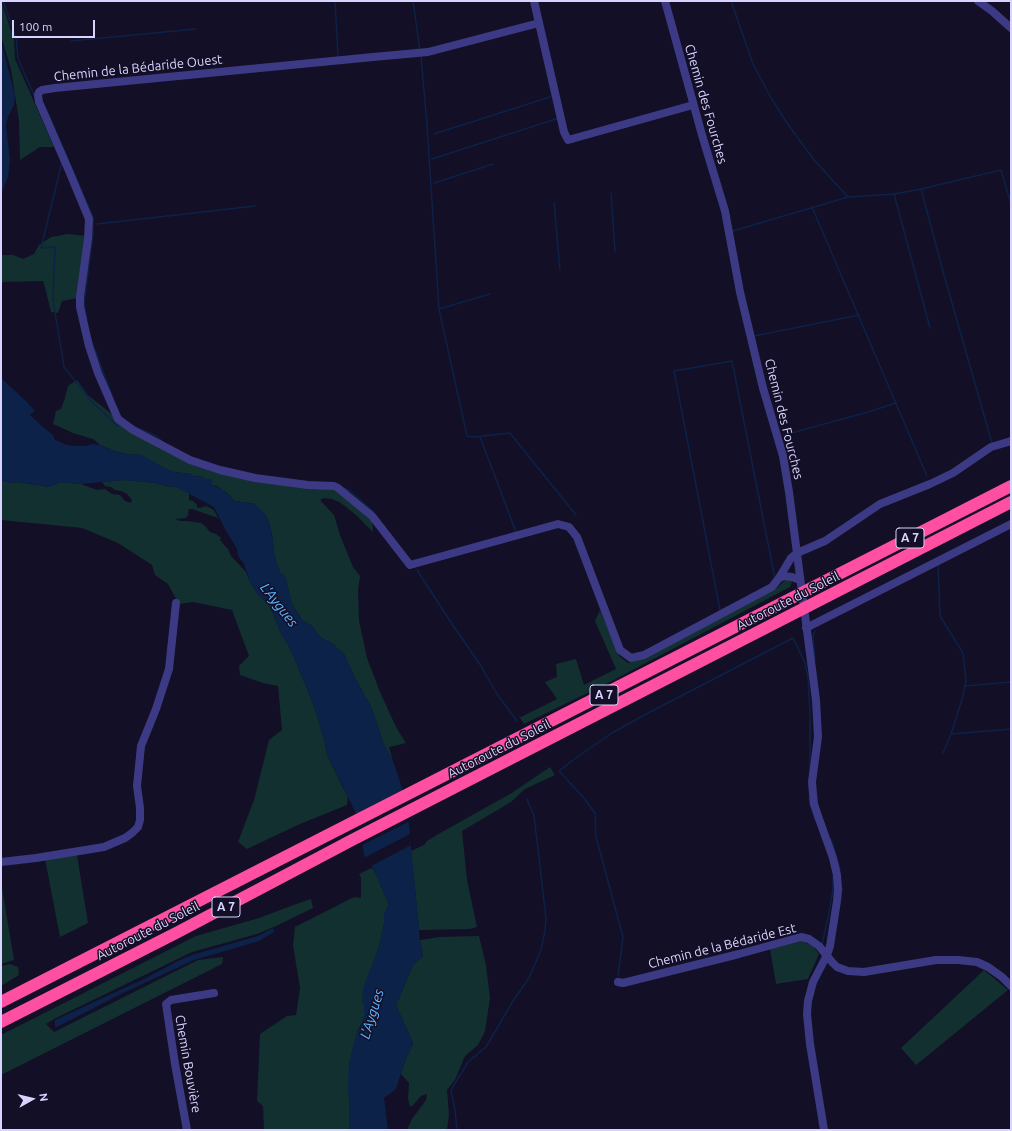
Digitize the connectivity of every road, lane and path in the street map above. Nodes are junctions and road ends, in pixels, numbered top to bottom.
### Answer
1 (534, 1) edge
2 (665, 1) edge
3 (978, 1) edge
4 (539, 23) junction
5 (1011, 28) edge
6 (693, 104) junction
7 (1011, 441) edge
8 (1011, 486) edge
9 (1011, 502) edge
10 (1011, 524) edge
11 (797, 553) junction
12 (779, 578) junction
13 (800, 580) junction
14 (176, 603) dead end
15 (806, 625) junction
16 (1, 862) edge
17 (827, 955) junction
18 (618, 982) dead end
19 (1011, 986) edge
20 (214, 993) dead end
21 (1, 1002) edge
22 (1, 1022) edge
23 (187, 1130) edge
24 (824, 1130) edge

1 - 4 street
2 - 6 street, Chemin des Fourches
3 - 5 street
4 - 6 street
4 - 12 street, Chemin de la Bédaride Ouest
6 - 11 street, Chemin des Fourches
7 - 11 street
8 - 21 highway, Autoroute du Soleil / A 7
9 - 22 highway, Autoroute du Soleil / A 7
10 - 15 street
11 - 12 street, Chemin de la Bédaride Ouest
11 - 13 street, Chemin des Fourches
12 - 13 street
13 - 15 street, Chemin des Fourches
14 - 16 street
15 - 17 street, Chemin des Fourches
17 - 18 street, Chemin de la Bédaride Est
17 - 19 street, Chemin de la Bédaride Est
17 - 24 street, Chemin des Fourches
20 - 23 street, Chemin Bouvière

